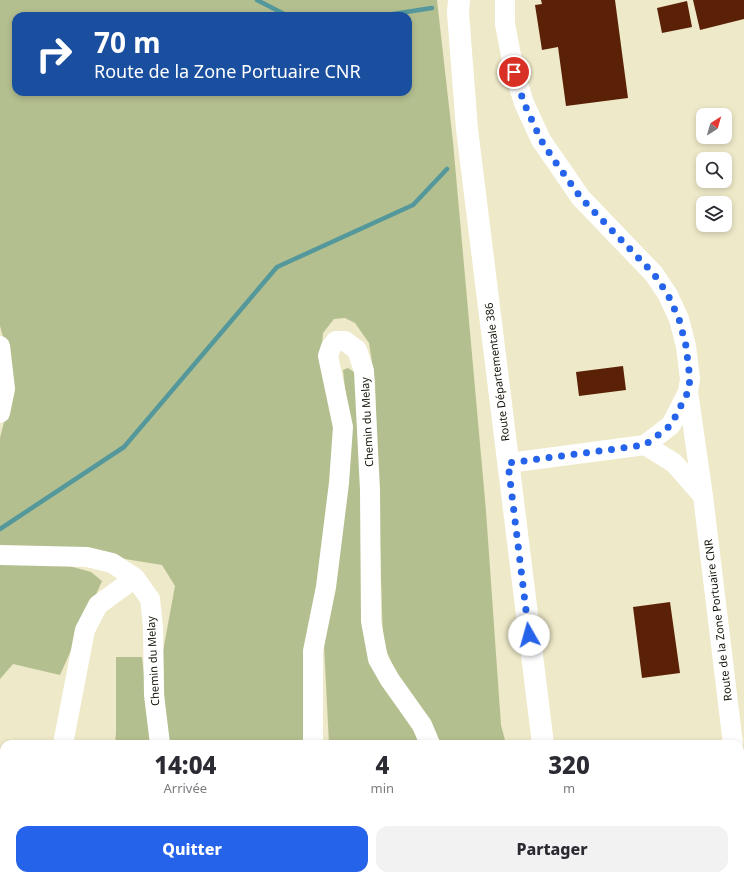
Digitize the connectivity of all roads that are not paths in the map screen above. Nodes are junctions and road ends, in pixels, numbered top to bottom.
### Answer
1 (459, 0) edge
2 (505, 0) edge
3 (0, 346) edge
4 (688, 392) junction
5 (0, 413) edge
6 (645, 445) junction
7 (508, 463) junction
8 (703, 496) junction
9 (0, 555) edge
10 (135, 578) junction
11 (64, 740) edge
12 (160, 740) edge
13 (313, 740) edge
14 (428, 740) edge
15 (542, 740) edge
16 (733, 740) edge

1 - 7 main road, Route Départementale 386
2 - 4 street, Route de la Zone Portuaire CNR
3 - 5 street
4 - 6 street, Route de la Zone Portuaire CNR
4 - 8 street, Route de la Zone Portuaire CNR
6 - 7 street
6 - 8 street
7 - 15 main road, Route Départementale 386
8 - 16 street, Route de la Zone Portuaire CNR
9 - 10 street, Chemin du Melay
10 - 11 street
10 - 12 street, Chemin du Melay
13 - 14 street, Chemin du Melay

